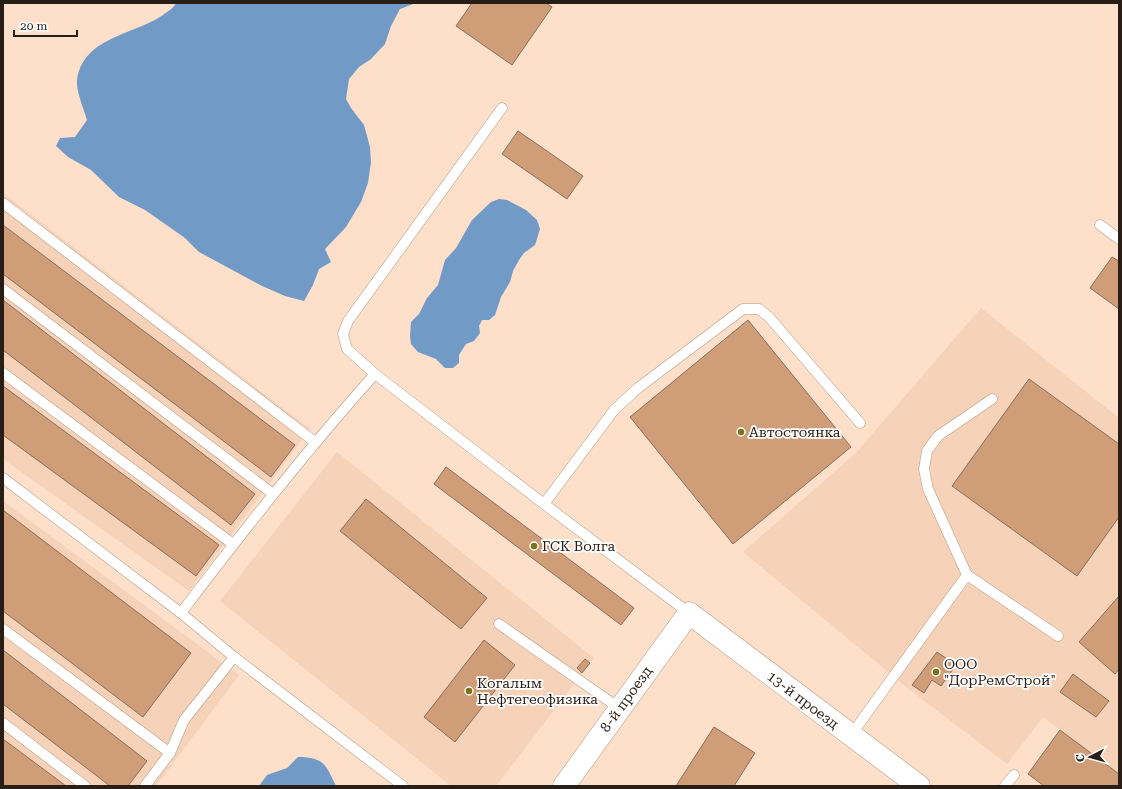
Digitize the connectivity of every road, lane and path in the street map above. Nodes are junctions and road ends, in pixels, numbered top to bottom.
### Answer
1 (502, 108) dead end
2 (3, 203) edge
3 (1100, 225) dead end
4 (1119, 239) edge
5 (3, 289) edge
6 (3, 373) edge
7 (375, 374) junction
8 (992, 399) dead end
9 (860, 423) dead end
10 (315, 442) junction
11 (3, 478) edge
12 (273, 494) junction
13 (544, 504) junction
14 (233, 544) junction
15 (967, 575) junction
16 (181, 613) junction
17 (689, 613) junction
18 (499, 624) dead end
19 (3, 629) edge
20 (1058, 636) dead end
21 (234, 657) junction
22 (619, 708) junction
23 (3, 723) edge
24 (850, 735) junction
25 (170, 753) junction
26 (1014, 775) dead end
27 (85, 786) edge
28 (145, 786) edge
29 (403, 786) edge
30 (564, 786) edge
31 (919, 786) edge
32 (1005, 786) edge

1 - 7 lane
2 - 10 lane
3 - 4 lane
5 - 12 lane
6 - 14 lane
7 - 10 lane
7 - 13 lane
8 - 15 lane
9 - 13 lane
10 - 12 lane
11 - 16 lane
12 - 14 lane
13 - 17 lane
14 - 16 lane
15 - 20 lane
15 - 24 lane
16 - 21 lane
17 - 22 street, 8-й проезд
17 - 24 street, 13-й проезд
18 - 22 lane
19 - 25 lane
21 - 25 lane
21 - 29 lane
22 - 30 street, 8-й проезд
23 - 27 lane
24 - 31 street, 13-й проезд
25 - 28 lane
26 - 32 lane

